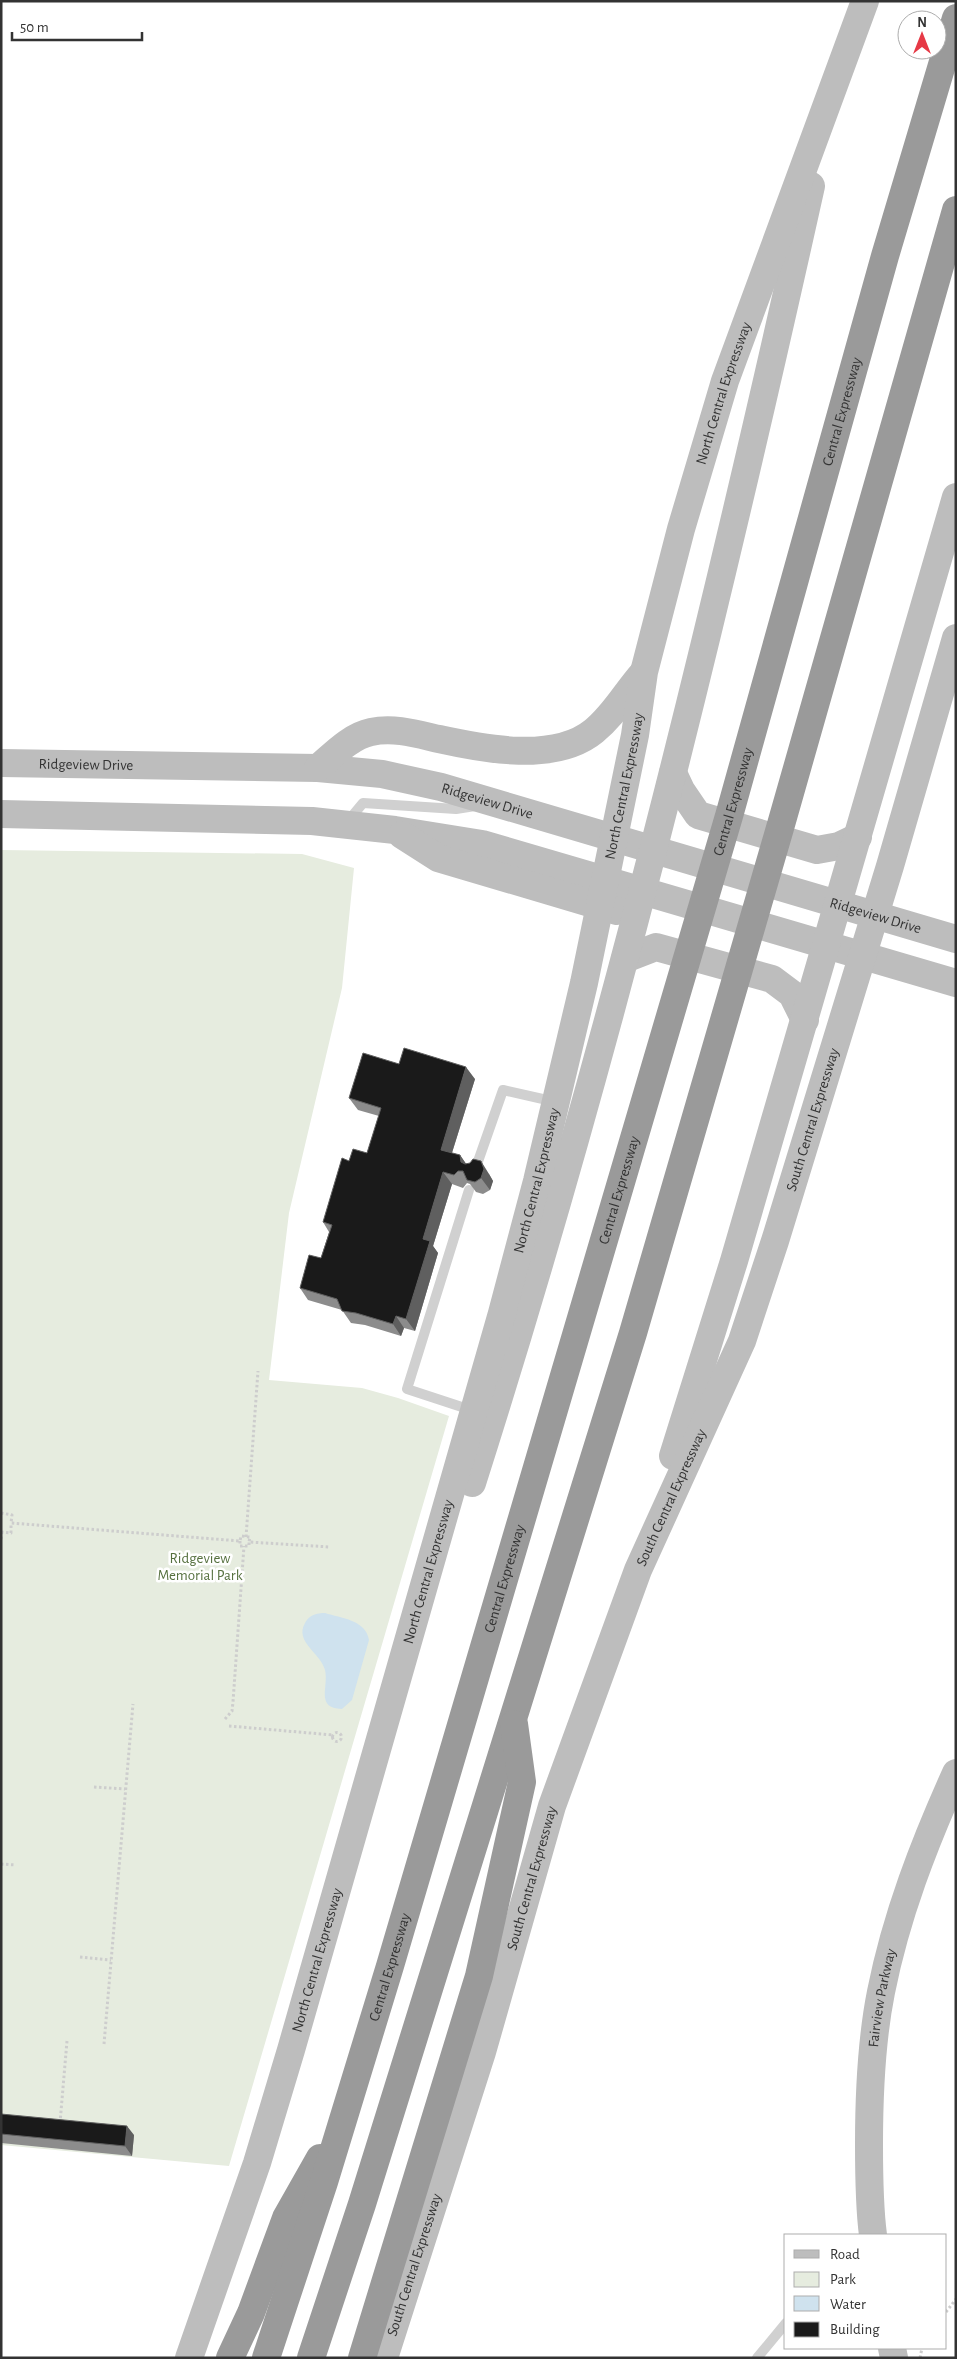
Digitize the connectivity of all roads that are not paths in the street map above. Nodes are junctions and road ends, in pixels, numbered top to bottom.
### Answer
1 (865, 1) edge
2 (956, 18) edge
3 (933, 60) edge
4 (832, 94) junction
5 (956, 210) edge
6 (885, 256) junction
7 (956, 275) edge
8 (930, 300) junction
9 (956, 497) edge
10 (956, 638) edge
11 (644, 672) junction
12 (1, 763) edge
13 (318, 768) junction
14 (673, 773) junction
15 (496, 803) junction
16 (1, 814) edge
17 (345, 824) junction
18 (858, 837) junction
19 (653, 850) junction
20 (639, 904) junction
21 (838, 906) junction
22 (956, 939) edge
23 (827, 947) junction
24 (625, 959) junction
25 (956, 983) edge
26 (805, 1020) junction
27 (556, 1102) junction
28 (475, 1170) edge
29 (468, 1190) edge
30 (474, 1411) junction
31 (638, 1570) junction
32 (394, 1694) junction
33 (513, 1716) junction
34 (956, 1773) edge
35 (344, 2115) junction
36 (868, 2227) edge
37 (784, 2325) edge
38 (189, 2358) edge
39 (230, 2358) edge
40 (266, 2358) edge
41 (311, 2358) edge
42 (362, 2358) edge
43 (384, 2358) edge
44 (757, 2358) edge

1 - 4 main road, North Central Expressway
2 - 6 highway, Central Expressway
3 - 6 highway
4 - 11 main road, North Central Expressway
4 - 14 main road
5 - 8 highway
6 - 35 highway, Central Expressway
7 - 8 highway
8 - 33 highway
9 - 18 main road
10 - 31 main road, South Central Expressway
11 - 13 main road
11 - 27 main road, North Central Expressway
12 - 13 main road, Ridgeview Drive
13 - 15 main road, Ridgeview Drive
14 - 18 main road
14 - 19 main road
15 - 17 lane
15 - 19 main road, Ridgeview Drive
16 - 17 main road
17 - 20 main road
18 - 21 main road
19 - 20 main road
19 - 21 main road, Ridgeview Drive
20 - 23 main road
20 - 24 main road
21 - 22 main road, Ridgeview Drive
21 - 23 main road
23 - 25 main road
23 - 26 main road
24 - 26 main road
24 - 32 main road
26 - 31 main road
27 - 28 lane
27 - 30 main road, North Central Expressway
29 - 30 lane
30 - 32 main road, North Central Expressway
31 - 43 main road, South Central Expressway
32 - 38 main road, North Central Expressway
33 - 41 highway
33 - 42 highway
34 - 36 main road, Fairview Parkway
35 - 39 highway
35 - 40 highway, Central Expressway
37 - 44 lane

